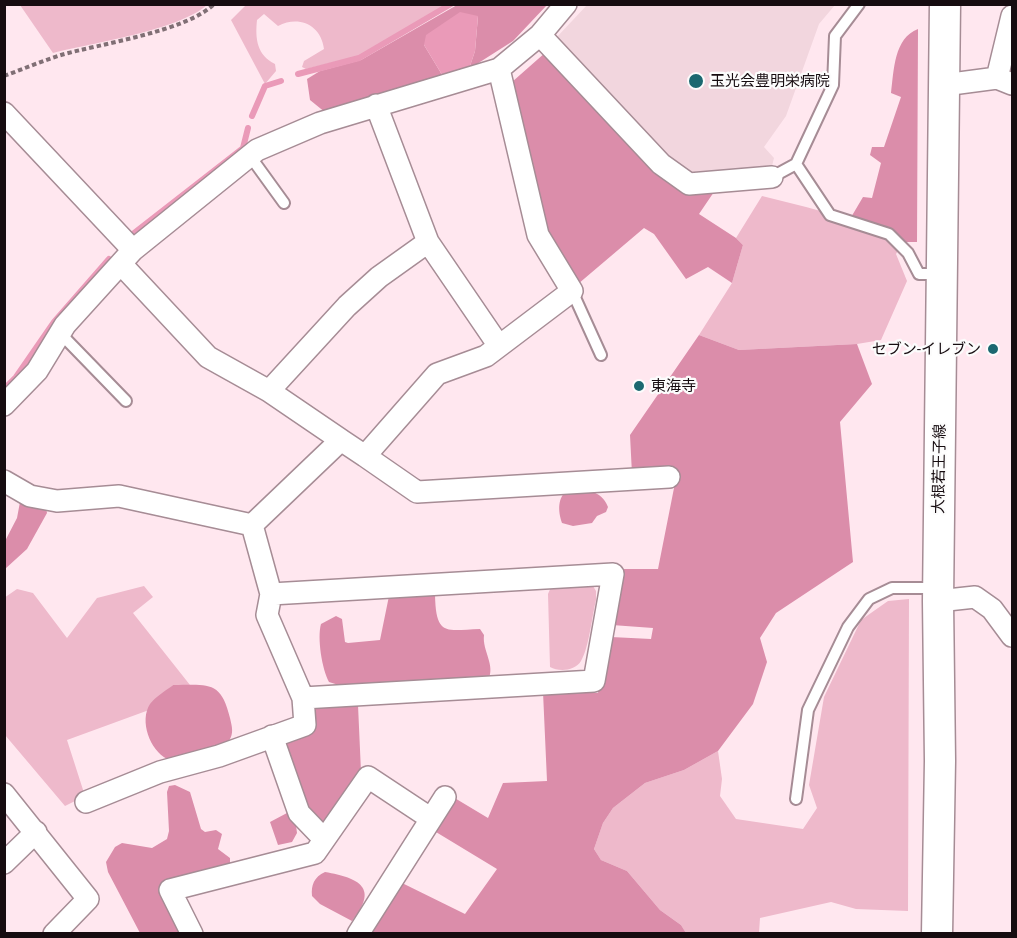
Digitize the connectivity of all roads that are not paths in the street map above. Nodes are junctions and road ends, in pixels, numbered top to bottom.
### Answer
1 (566, 4) edge
2 (860, 4) edge
3 (945, 4) edge
4 (1012, 16) edge
5 (540, 35) junction
6 (499, 69) junction
7 (1005, 81) edge
8 (944, 85) junction
9 (376, 105) junction
10 (4, 113) edge
11 (250, 156) junction
12 (796, 164) junction
13 (772, 177) joint
14 (284, 203) dead end
15 (428, 242) junction
16 (127, 257) junction
17 (941, 274) junction
18 (572, 291) junction
19 (60, 333) junction
20 (500, 346) junction
21 (601, 355) dead end
22 (269, 391) junction
23 (126, 401) dead end
24 (4, 405) edge
25 (341, 440) junction
26 (365, 456) junction
27 (669, 477) dead end
28 (4, 481) edge
29 (252, 525) junction
30 (271, 594) junction
31 (938, 594) junction
32 (1012, 636) edge
33 (303, 698) junction
34 (272, 736) junction
35 (4, 794) edge
36 (445, 797) dead end
37 (796, 799) dead end
38 (86, 802) dead end
39 (430, 818) junction
40 (36, 832) junction
41 (324, 839) junction
42 (4, 863) edge
43 (54, 933) edge
44 (192, 933) edge
45 (358, 933) edge
46 (937, 933) edge

1 - 5 street
2 - 12 lane
3 - 8 street, 大根若王子線
4 - 7 street
5 - 6 street
5 - 13 street
6 - 9 street
6 - 18 street
7 - 8 street
8 - 17 street, 大根若王子線
9 - 11 street
9 - 15 street
10 - 16 street
11 - 14 lane
11 - 16 street
12 - 13 lane
12 - 17 lane
15 - 20 street
15 - 22 street
16 - 19 street
16 - 22 street
17 - 31 street, 大根若王子線
18 - 20 street
18 - 21 lane
19 - 23 lane
19 - 24 street
20 - 26 street
22 - 25 street
25 - 26 street
25 - 29 street
26 - 27 street
28 - 29 street
29 - 30 street
30 - 33 street
30 - 33 street
31 - 32 street
31 - 37 lane
31 - 46 street, 大根若王子線
33 - 34 street
34 - 38 street
34 - 41 street
35 - 40 street
36 - 39 street
39 - 41 street
39 - 45 street
40 - 42 street
40 - 43 street
41 - 44 street

